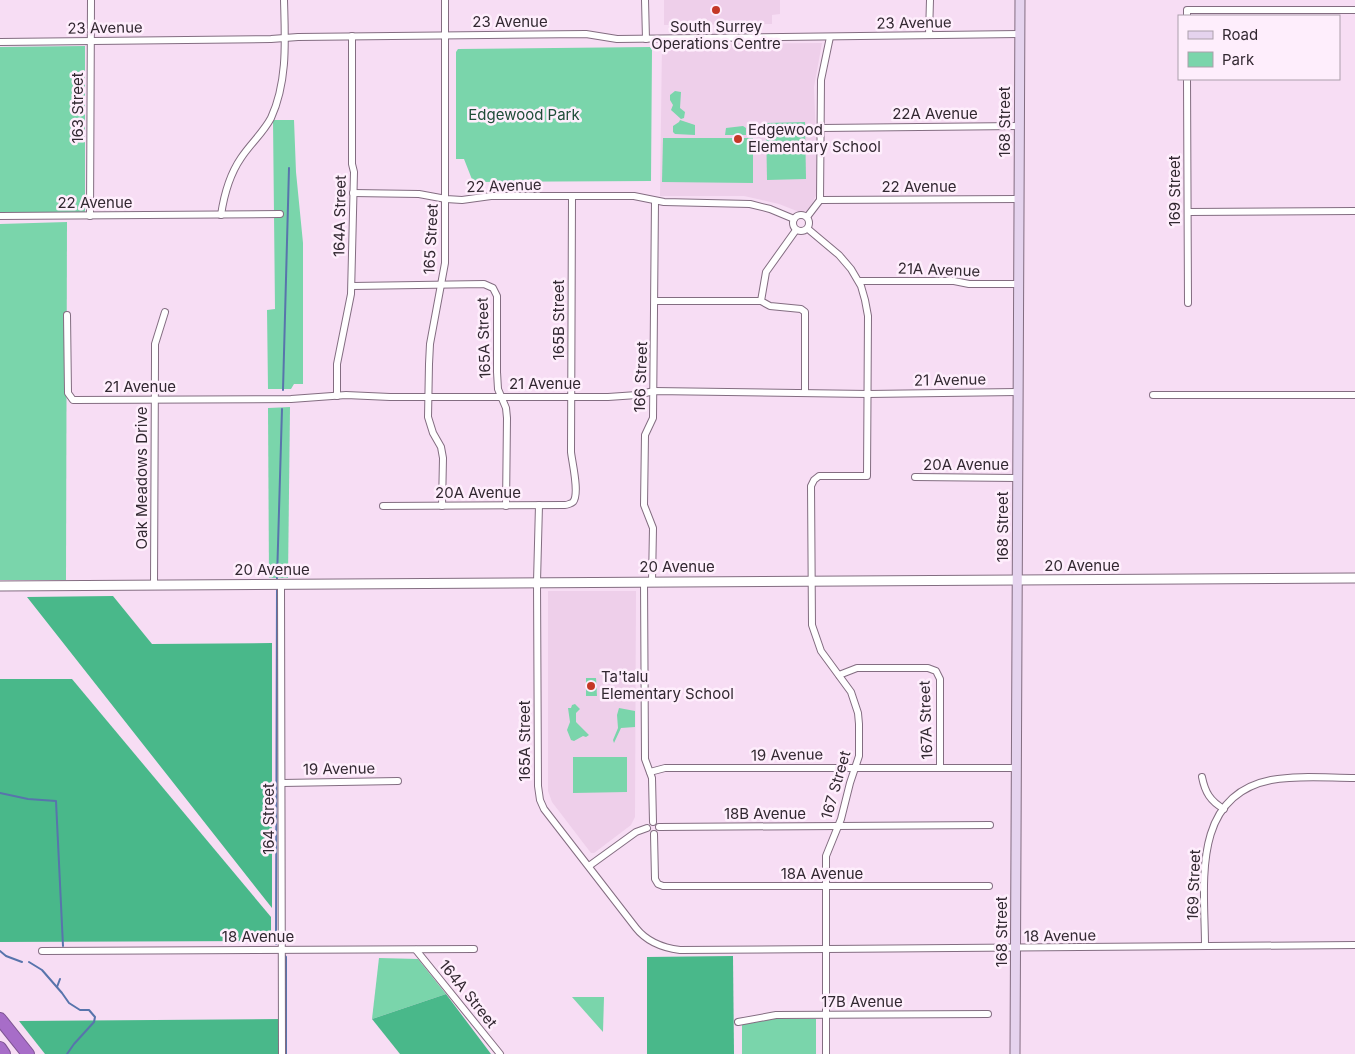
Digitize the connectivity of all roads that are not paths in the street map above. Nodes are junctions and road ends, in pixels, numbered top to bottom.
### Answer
1 (91, 0) edge
2 (284, 0) edge
3 (445, 0) edge
4 (645, 0) edge
5 (930, 0) edge
6 (1020, 0) edge
7 (1355, 10) edge
8 (1187, 13) edge
9 (1020, 34) junction
10 (446, 35) junction
11 (929, 35) junction
12 (352, 36) junction
13 (830, 36) junction
14 (284, 37) junction
15 (646, 38) junction
16 (90, 41) junction
17 (0, 42) edge
18 (1187, 80) edge
19 (1019, 126) junction
20 (821, 128) junction
21 (353, 193) junction
22 (572, 196) junction
23 (446, 199) junction
24 (1018, 199) junction
25 (820, 200) junction
26 (655, 201) junction
27 (1355, 211) edge
28 (1188, 212) junction
29 (280, 214) dead end
30 (221, 215) junction
31 (0, 216) edge
32 (90, 216) junction
33 (806, 217) junction
34 (794, 219) junction
35 (808, 229) junction
36 (796, 230) junction
37 (859, 282) junction
38 (1018, 284) junction
39 (441, 285) junction
40 (352, 286) junction
41 (761, 300) junction
42 (655, 301) junction
43 (1188, 304) dead end
44 (166, 312) dead end
45 (67, 315) dead end
46 (654, 391) junction
47 (1017, 392) junction
48 (805, 393) junction
49 (868, 394) junction
50 (1355, 395) edge
51 (337, 396) junction
52 (571, 396) junction
53 (1154, 396) dead end
54 (429, 397) junction
55 (502, 397) junction
56 (154, 399) junction
57 (915, 477) dead end
58 (1017, 478) junction
59 (572, 502) joint
60 (539, 505) junction
61 (383, 506) dead end
62 (442, 506) junction
63 (506, 506) junction
64 (1355, 578) edge
65 (1016, 580) junction
66 (648, 581) junction
67 (811, 581) junction
68 (537, 582) junction
69 (281, 584) junction
70 (154, 585) junction
71 (0, 586) edge
72 (839, 675) junction
73 (856, 767) junction
74 (940, 768) junction
75 (1016, 768) junction
76 (650, 772) junction
77 (1202, 777) dead end
78 (1355, 778) edge
79 (398, 780) dead end
80 (282, 782) junction
81 (1224, 809) junction
82 (653, 822) junction
83 (838, 826) junction
84 (990, 826) dead end
85 (659, 827) junction
86 (647, 828) junction
87 (654, 834) junction
88 (589, 866) junction
89 (825, 886) junction
90 (989, 886) dead end
91 (647, 939) joint
92 (1355, 945) edge
93 (1205, 946) junction
94 (1015, 948) junction
95 (281, 949) junction
96 (474, 949) dead end
97 (416, 950) junction
98 (826, 950) junction
99 (42, 951) dead end
100 (826, 1014) junction
101 (988, 1014) dead end
102 (0, 1021) edge
103 (738, 1022) dead end
104 (0, 1048) edge
105 (4, 1054) edge
106 (23, 1054) edge
107 (28, 1054) edge
108 (282, 1054) edge
109 (500, 1054) edge
110 (826, 1054) edge
111 (1015, 1054) edge

1 - 16 street, 163 Street
2 - 14 street
3 - 10 street, 165 Street
4 - 15 street
5 - 11 street
6 - 9 main road, 168 Street
7 - 8 street
9 - 11 street, 23 Avenue
9 - 19 main road, 168 Street
10 - 12 street, 23 Avenue
10 - 15 street, 23 Avenue
10 - 23 street, 165 Street
11 - 13 street, 23 Avenue
12 - 14 street, 23 Avenue
12 - 21 street, 164A Street
13 - 15 street, 23 Avenue
13 - 20 street
14 - 16 street, 23 Avenue
14 - 30 street
16 - 17 street, 23 Avenue
16 - 32 street, 163 Street
18 - 28 street, 169 Street
19 - 20 street, 22A Avenue
19 - 24 main road, 168 Street
20 - 25 street
21 - 23 street, 22 Avenue
21 - 40 street, 164A Street
22 - 23 street, 22 Avenue
22 - 26 street, 22 Avenue
22 - 52 street, 165B Street
23 - 39 street, 165 Street
24 - 25 street, 22 Avenue
24 - 38 main road, 168 Street
25 - 33 street
26 - 34 street, 22 Avenue
26 - 42 street, 166 Street
27 - 28 street
28 - 43 street, 169 Street
29 - 30 street, 22 Avenue
30 - 32 street, 22 Avenue
31 - 32 street, 22 Avenue
33 - 34 street
33 - 35 street
34 - 36 street
35 - 36 street
35 - 37 street
36 - 41 street
37 - 38 street, 21A Avenue
37 - 49 street
38 - 47 main road, 168 Street
39 - 40 street
39 - 54 street, 165 Street
39 - 55 street, 165A Street
40 - 51 street, 164A Street
41 - 42 street
41 - 48 street
42 - 46 street, 166 Street
44 - 56 street, Oak Meadows Drive
45 - 56 street, 21 Avenue
46 - 48 street, 21 Avenue
46 - 52 street, 21 Avenue
46 - 66 street, 166 Street
47 - 49 street, 21 Avenue
47 - 58 main road, 168 Street
48 - 49 street, 21 Avenue
49 - 67 street, 167 Street
50 - 53 street
51 - 54 street, 21 Avenue
51 - 56 street, 21 Avenue
52 - 55 street, 21 Avenue
52 - 59 street, 165B Street
54 - 55 street, 21 Avenue
54 - 62 street, 165 Street
55 - 63 street, 165A Street
56 - 70 street, Oak Meadows Drive
57 - 58 street, 20A Avenue
58 - 65 main road, 168 Street
59 - 60 street, 20A Avenue
60 - 63 street, 20A Avenue
60 - 68 street, 165A Street
61 - 62 street, 20A Avenue
62 - 63 street, 20A Avenue
64 - 65 street, 20 Avenue
65 - 67 street, 20 Avenue
65 - 75 main road, 168 Street
66 - 67 street, 20 Avenue
66 - 68 street, 20 Avenue
66 - 76 street, 166 Street
67 - 72 street, 167 Street
68 - 69 street, 20 Avenue
68 - 88 street, 165A Street
69 - 70 street, 20 Avenue
69 - 80 street, 164 Street
70 - 71 street, 20 Avenue
72 - 73 street, 167 Street
72 - 74 street, 167A Street
73 - 74 street, 19 Avenue
73 - 76 street, 19 Avenue
73 - 83 street, 167 Street
74 - 75 street, 19 Avenue
75 - 94 main road, 168 Street
76 - 82 street, 166 Street
77 - 81 street
78 - 81 street
79 - 80 street, 19 Avenue
80 - 95 street, 164 Street
81 - 93 street, 169 Street
82 - 85 street
82 - 86 street
83 - 84 street, 18B Avenue
83 - 85 street, 18B Avenue
83 - 89 street, 167 Street
85 - 87 street
86 - 87 street
86 - 88 street
87 - 89 street, 18A Avenue
88 - 91 street, 165A Street
89 - 90 street, 18A Avenue
89 - 98 street, 167 Street
91 - 98 street, 18 Avenue
92 - 93 street, 18 Avenue
93 - 94 street, 18 Avenue
94 - 98 street, 18 Avenue
94 - 111 main road, 168 Street
95 - 97 street, 18 Avenue
95 - 99 street, 18 Avenue
95 - 108 street, 164 Street
96 - 97 street, 18 Avenue
97 - 109 street, 164A Street
98 - 100 street, 167 Street
100 - 101 street, 17B Avenue
100 - 103 street, 17B Avenue
100 - 110 street, 167 Street
102 - 106 highway
102 - 107 highway
104 - 105 highway

